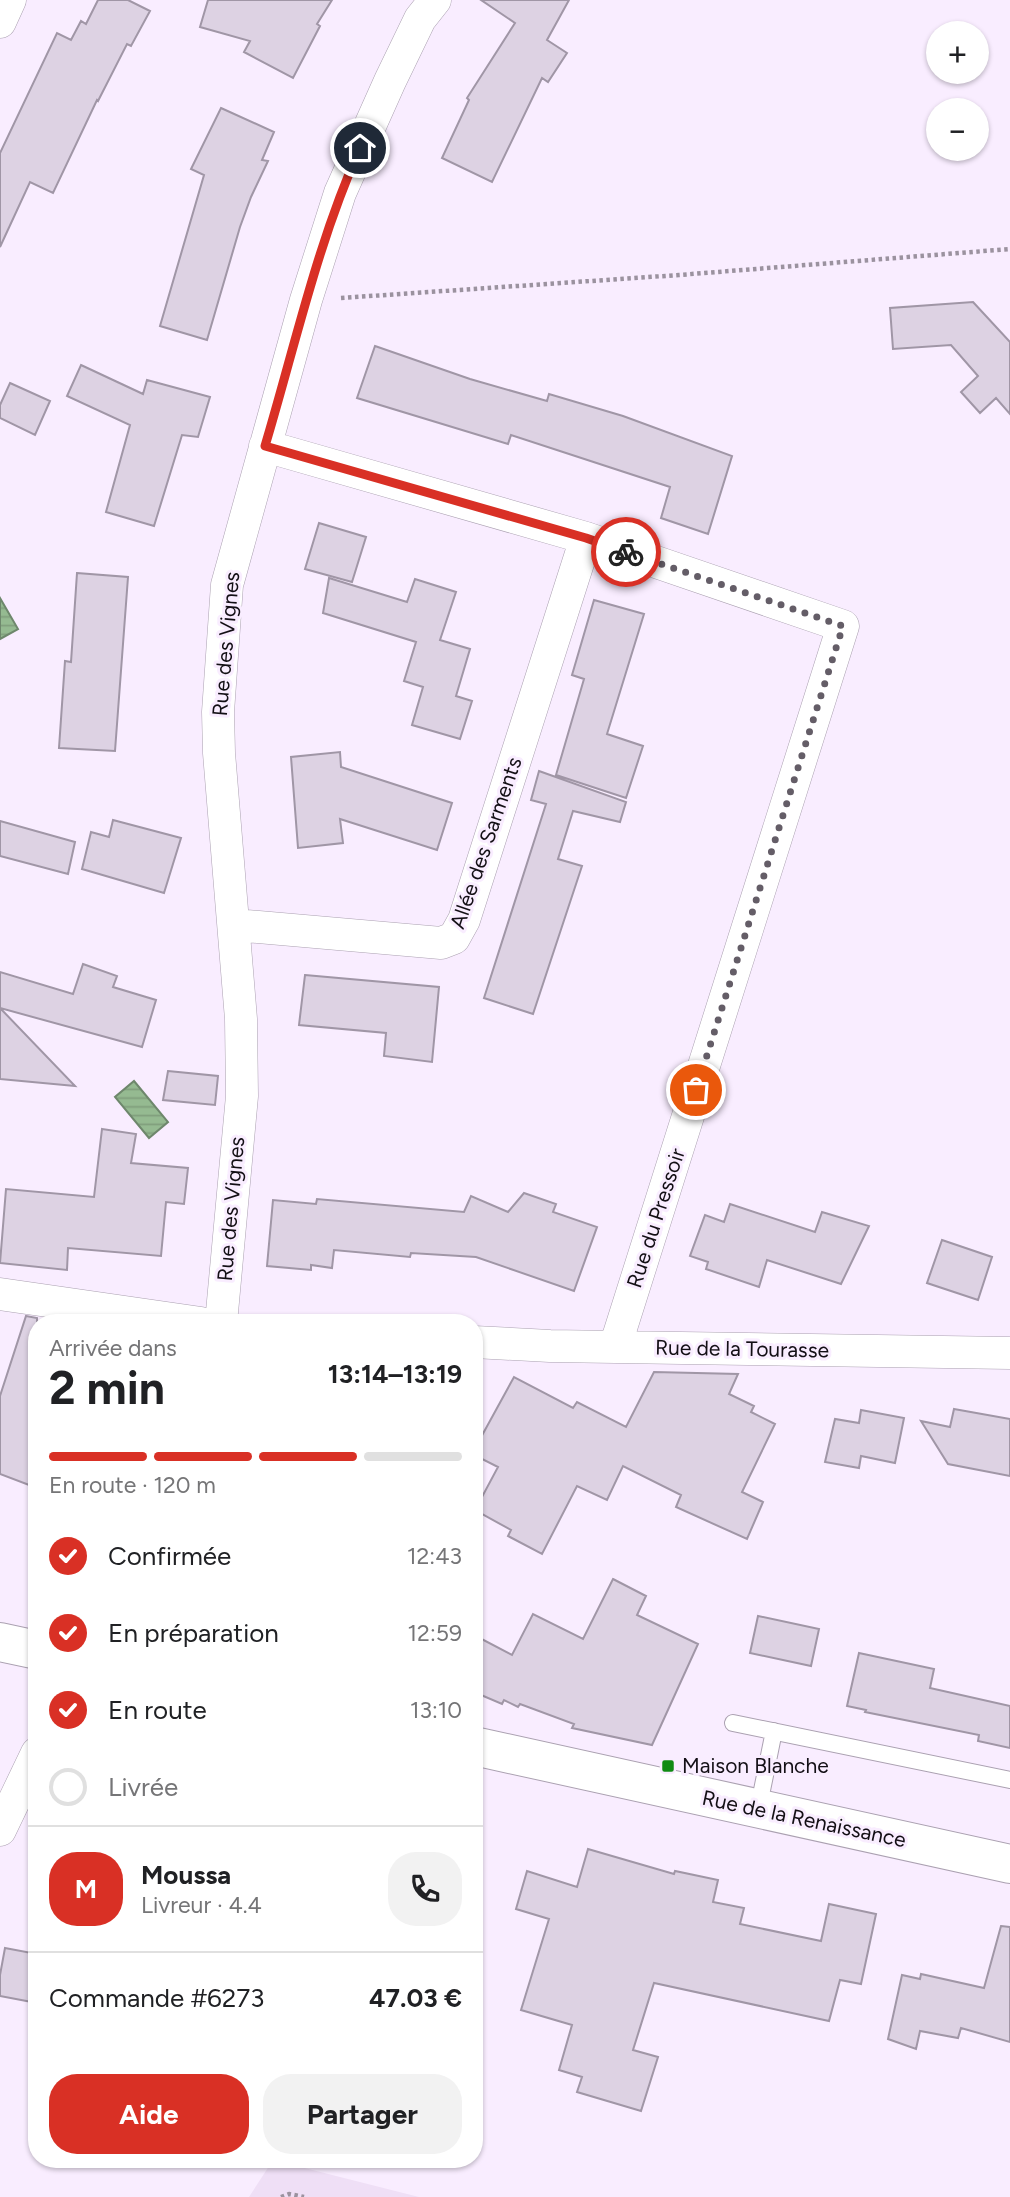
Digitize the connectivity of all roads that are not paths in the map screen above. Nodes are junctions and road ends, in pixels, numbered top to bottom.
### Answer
1 (10, 0) edge
2 (435, 0) edge
3 (0, 22) edge
4 (265, 446) junction
5 (586, 538) junction
6 (235, 925) junction
7 (0, 1294) edge
8 (139, 1314) edge
9 (222, 1314) edge
10 (483, 1342) edge
11 (615, 1347) junction
12 (1010, 1353) edge
13 (0, 1642) edge
14 (28, 1648) edge
15 (733, 1723) dead end
16 (774, 1731) junction
17 (483, 1748) edge
18 (28, 1772) edge
19 (1010, 1780) edge
20 (758, 1810) junction
21 (0, 1830) edge
22 (1010, 1864) edge

1 - 3 street
2 - 4 street, Rue des Vignes
4 - 5 street, Rue du Pressoir
4 - 6 street, Rue des Vignes
5 - 6 street, Allée des Sarments
5 - 11 street, Rue du Pressoir
6 - 9 street, Rue des Vignes
7 - 8 street
10 - 11 street, Rue de la Tourasse
11 - 12 street, Rue de la Tourasse
13 - 14 main road
15 - 16 lane
16 - 19 lane
16 - 20 lane
17 - 20 main road, Rue de la Renaissance
18 - 21 street
20 - 22 main road, Rue de la Renaissance

